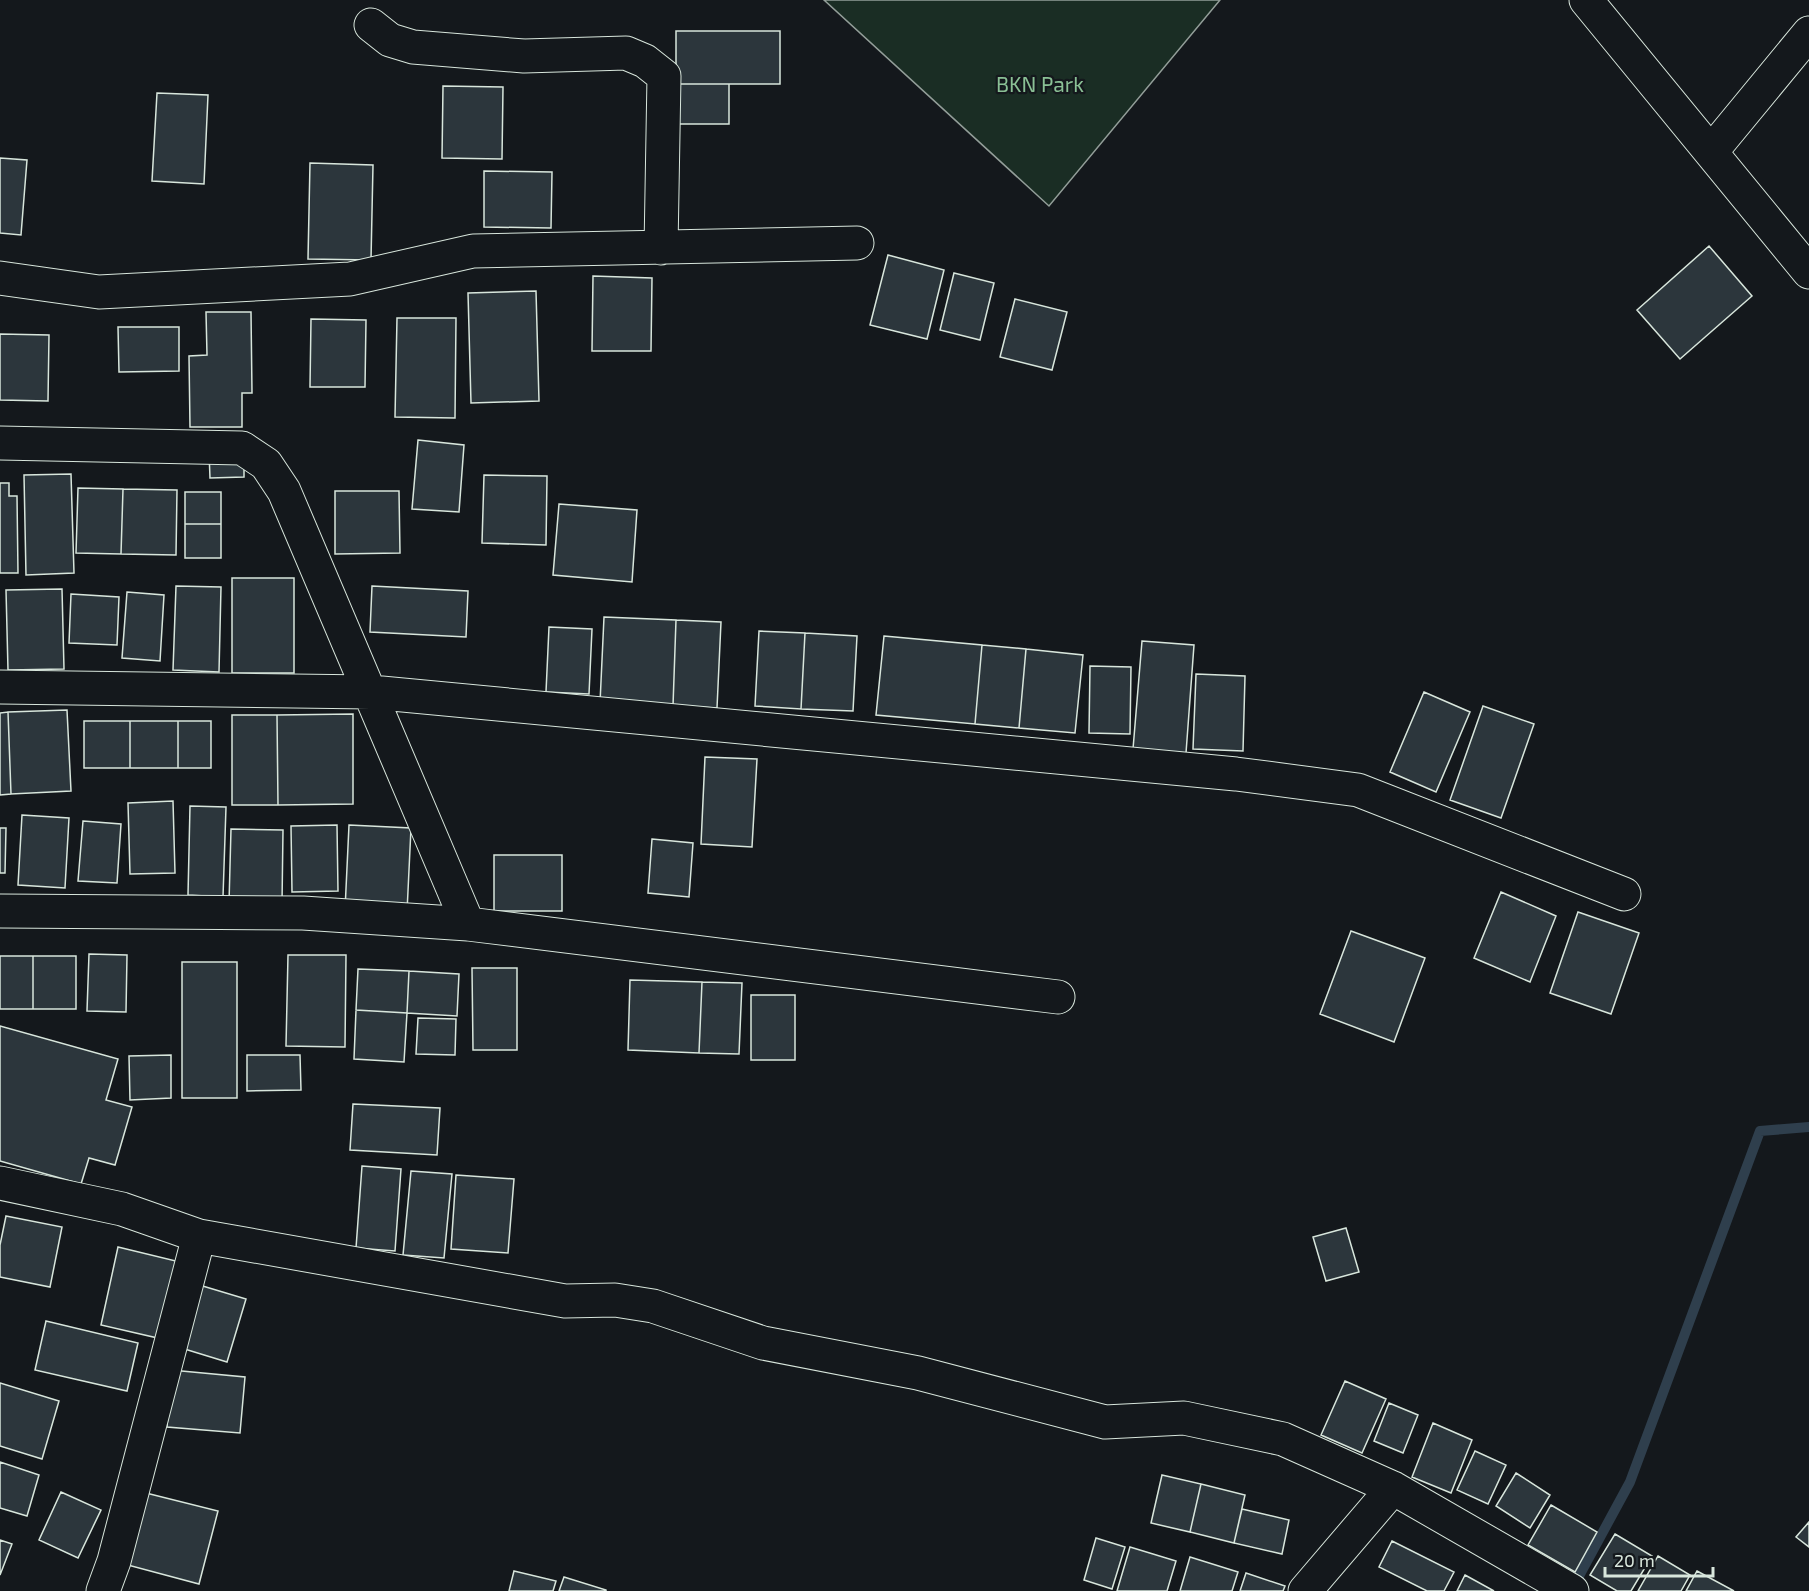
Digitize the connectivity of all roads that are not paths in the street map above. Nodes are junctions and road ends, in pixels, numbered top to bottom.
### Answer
1 (1586, 0) edge
2 (371, 25) dead end
3 (1809, 33) edge
4 (1711, 152) junction
5 (857, 243) dead end
6 (661, 248) junction
7 (1809, 272) edge
8 (0, 278) edge
9 (0, 442) edge
10 (0, 687) edge
11 (371, 692) junction
12 (1624, 894) dead end
13 (0, 910) edge
14 (468, 924) junction
15 (1058, 997) dead end
16 (0, 1183) edge
17 (199, 1236) junction
18 (1393, 1488) junction
19 (1561, 1584) edge
20 (103, 1591) edge
21 (1305, 1591) edge

1 - 4 street
2 - 6 street
3 - 4 street
4 - 7 street
5 - 6 street
6 - 8 street
9 - 11 street
10 - 11 street
11 - 12 street
11 - 14 street
13 - 14 street
14 - 15 street
16 - 17 street
17 - 18 street
17 - 20 street
18 - 19 street
18 - 21 street

